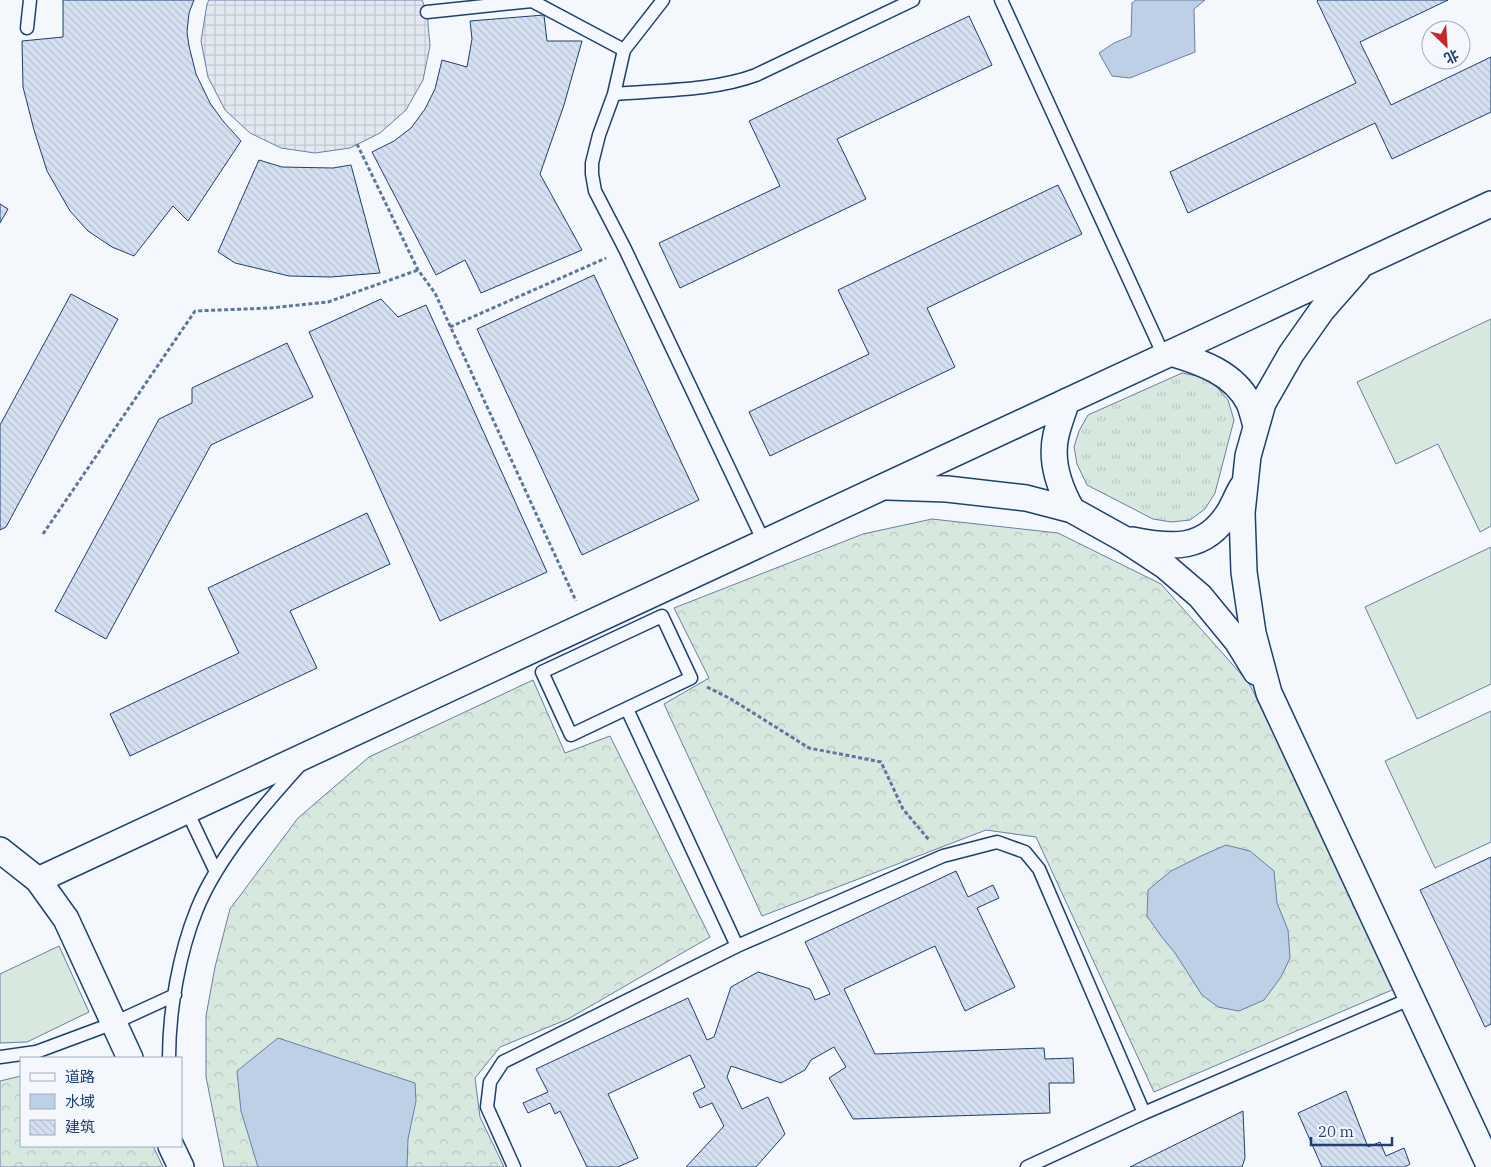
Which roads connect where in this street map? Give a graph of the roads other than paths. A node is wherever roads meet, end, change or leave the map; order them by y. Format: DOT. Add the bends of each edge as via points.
graph roads {
  1 [pos="30,0"];
  2 [pos="663,0"];
  3 [pos="913,0"];
  4 [pos="1002,0"];
  5 [pos="531,1"];
  6 [pos="427,12"];
  7 [pos="27,28"];
  8 [pos="624,50"];
  9 [pos="614,94"];
  10 [pos="1491,204"];
  11 [pos="1363,263"];
  12 [pos="1168,354"];
  13 [pos="1067,401"];
  14 [pos="1256,426"];
  15 [pos="1245,481"];
  16 [pos="882,487"];
  17 [pos="1072,510"];
  18 [pos="1124,539"];
  19 [pos="764,542"];
  20 [pos="592,635"];
  21 [pos="1269,693"];
  22 [pos="627,709"];
  23 [pos="311,753"];
  24 [pos="187,811"];
  25 [pos="0,850"];
  26 [pos="216,872"];
  27 [pos="38,880"];
  28 [pos="737,946"];
  29 [pos="175,995"];
  30 [pos="1412,998"];
  31 [pos="114,1023"];
  32 [pos="0,1057"];
  33 [pos="130,1057"];
  34 [pos="169,1057"];
  35 [pos="1144,1113"];
  36 [pos="171,1147"];
  37 [pos="181,1167"];
  38 [pos="514,1167"];
  39 [pos="1027,1167"];
  40 [pos="1490,1167"];
  1 -- 7 [label="lane"];
  2 -- 8 [label="lane"];
  3 -- 9 [label="lane" via="738,82"];
  4 -- 12 [label="lane"];
  5 -- 6 [label="lane"];
  5 -- 8 [label="lane"];
  8 -- 9 [label="lane"];
  9 -- 19 [label="lane" via="591,169 598,198"];
  10 -- 11 [label="street"];
  11 -- 12 [label="street"];
  11 -- 14 [label="street" via="1322,310 1292,354 1263,403"];
  12 -- 13 [label="street"];
  12 -- 14 [label="street" via="1208,365 1232,382 1249,403"];
  13 -- 16 [label="street"];
  13 -- 17 [label="street" via="1056,435 1055,462 1063,493"];
  14 -- 15 [label="street"];
  15 -- 18 [label="street" via="1222,522 1206,536 1187,544 1168,546"];
  15 -- 21 [label="street" via="1242,513 1244,572 1253,633"];
  16 -- 17 [label="street" via="947,489 1026,498"];
  16 -- 19 [label="street"];
  17 -- 18 [label="street"];
  18 -- 21 [label="street" via="1165,566 1200,596 1237,641"];
  19 -- 20 [label="street"];
  20 -- 22 [label="lane" via="542,672 571,735"];
  20 -- 22 [label="lane" via="662,616 691,678"];
  20 -- 23 [label="street"];
  21 -- 30 [label="street"];
  22 -- 28 [label="lane"];
  23 -- 24 [label="street"];
  23 -- 26 [label="lane" via="244,832"];
  24 -- 26 [label="lane"];
  24 -- 27 [label="street"];
  25 -- 27 [label="street"];
  26 -- 29 [label="lane" via="197,908 183,950"];
  27 -- 31 [label="street" via="66,919"];
  28 -- 35 [label="lane" via="943,856 997,842 1025,852 1040,869"];
  28 -- 38 [label="lane" via="504,1062 490,1082 487,1107"];
  29 -- 31 [label="lane"];
  29 -- 34 [label="lane" via="169,1029"];
  30 -- 35 [label="lane"];
  30 -- 40 [label="street"];
  31 -- 32 [label="lane" via="36,1052"];
  31 -- 33 [label="street"];
  35 -- 39 [label="lane"];
  36 -- 37 [label="street"];
}
